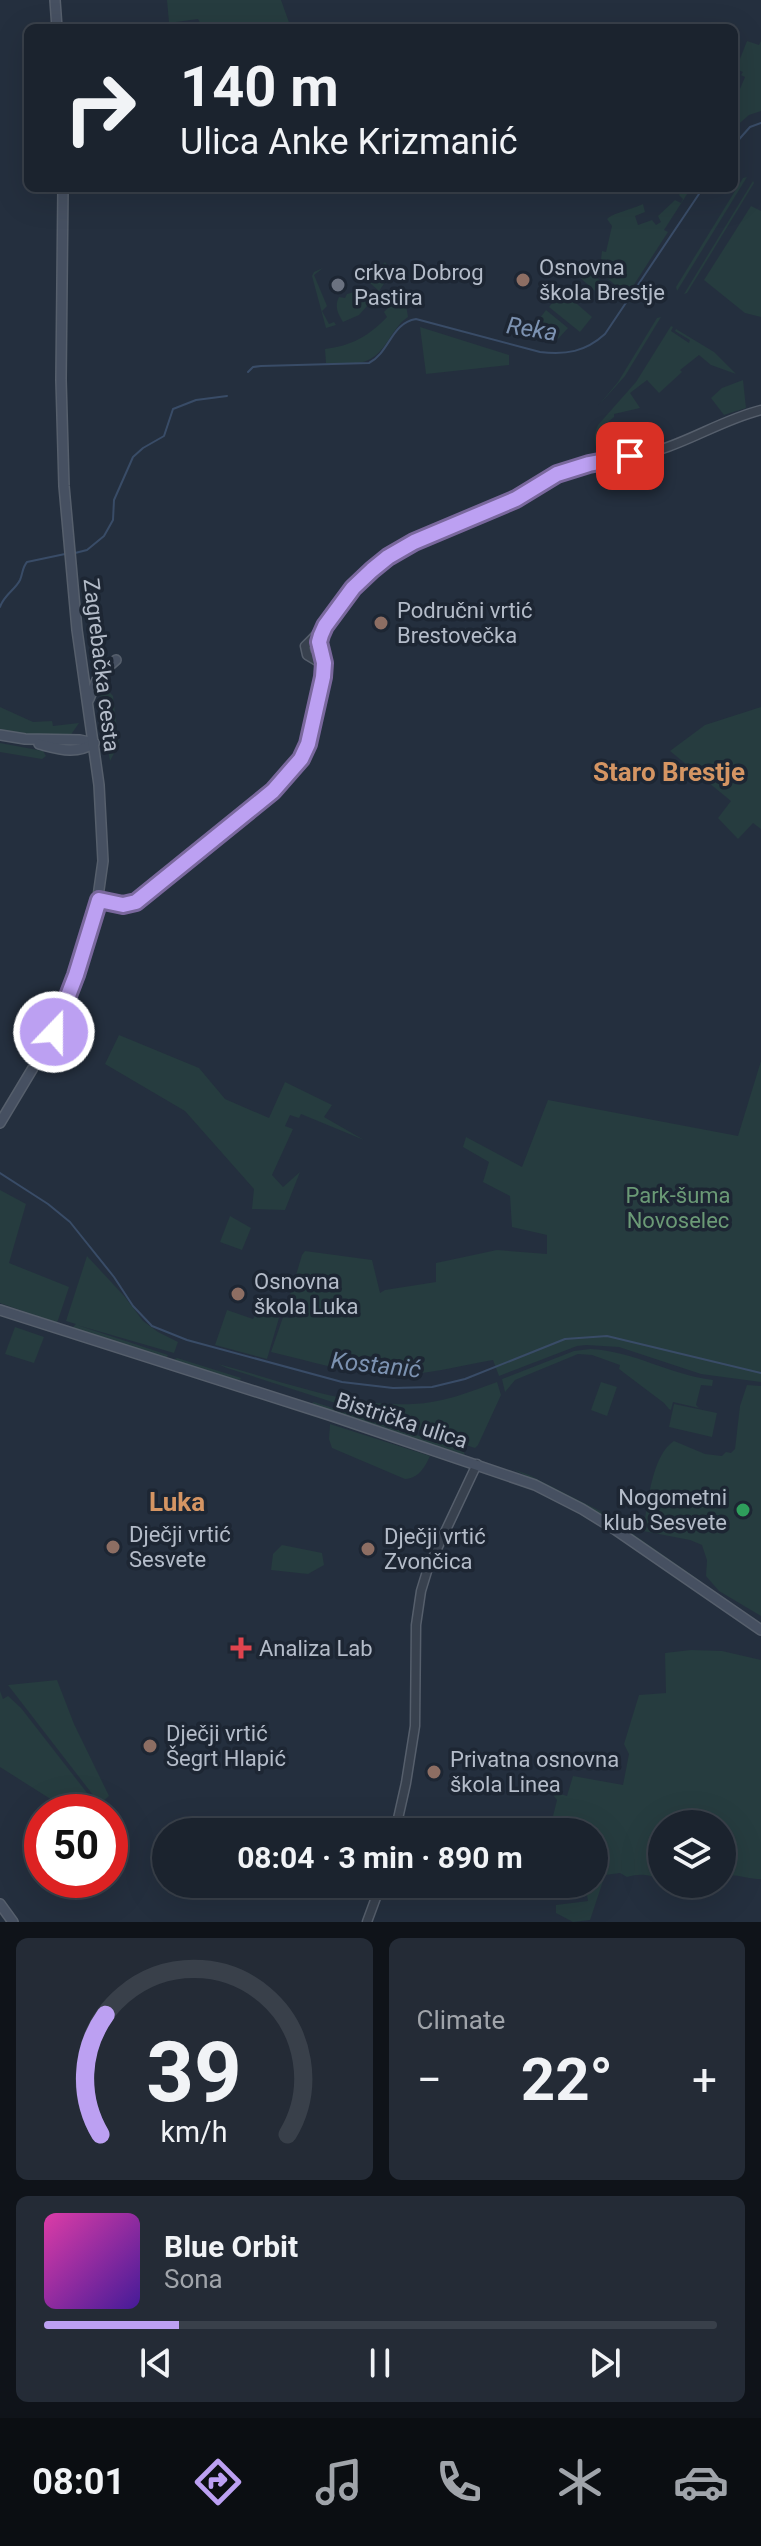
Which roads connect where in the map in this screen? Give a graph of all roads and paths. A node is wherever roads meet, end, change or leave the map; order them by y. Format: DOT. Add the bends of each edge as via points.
graph roads {
  1 [pos="55,0"];
  2 [pos="57,24"];
  3 [pos="63,192"];
  4 [pos="761,410"];
  5 [pos="317,646"];
  6 [pos="311,657"];
  7 [pos="116,660"];
  8 [pos="324,668"];
  9 [pos="89,707"];
  10 [pos="0,735"];
  11 [pos="94,743"];
  12 [pos="70,745"];
  13 [pos="97,766"];
  14 [pos="99,900"];
  15 [pos="0,1123"];
  16 [pos="0,1310"];
  17 [pos="477,1464"];
  18 [pos="761,1630"];
  19 [pos="398,1818"];
  20 [pos="376,1898"];
  21 [pos="0,1904"];
  22 [pos="13,1922"];
  23 [pos="367,1922"];
  1 -- 2 [label="main road"];
  3 -- 9 [label="main road, Zagrebačka cesta" via="64,486"];
  4 -- 5 [label="street" via="655,452 569,470 414,542 363,579 325,626"];
  5 -- 6 [label="street" via="316,657"];
  5 -- 6 [label="street" via="304,648"];
  5 -- 8 [label="street"];
  6 -- 8 [label="street"];
  7 -- 9 [label="main road" via="99,675"];
  8 -- 14 [label="street" via="306,751 283,781 136,902"];
  9 -- 11 [label="main road, Zagrebačka cesta"];
  9 -- 12 [label="main road"];
  10 -- 12 [label="main road"];
  11 -- 12 [label="main road"];
  11 -- 13 [label="main road, Zagrebačka cesta"];
  12 -- 13 [label="main road"];
  13 -- 14 [label="main road, Zagrebačka cesta" via="104,849"];
  14 -- 15 [label="main road, Zagrebačka cesta" via="60,1019"];
  16 -- 17 [label="main road, Bistrička ulica"];
  17 -- 18 [label="main road, Bistrička ulica" via="582,1509"];
  17 -- 19 [label="street" via="421,1591 415,1726"];
  20 -- 23 [label="street"];
  21 -- 22 [label="main road"];
}
